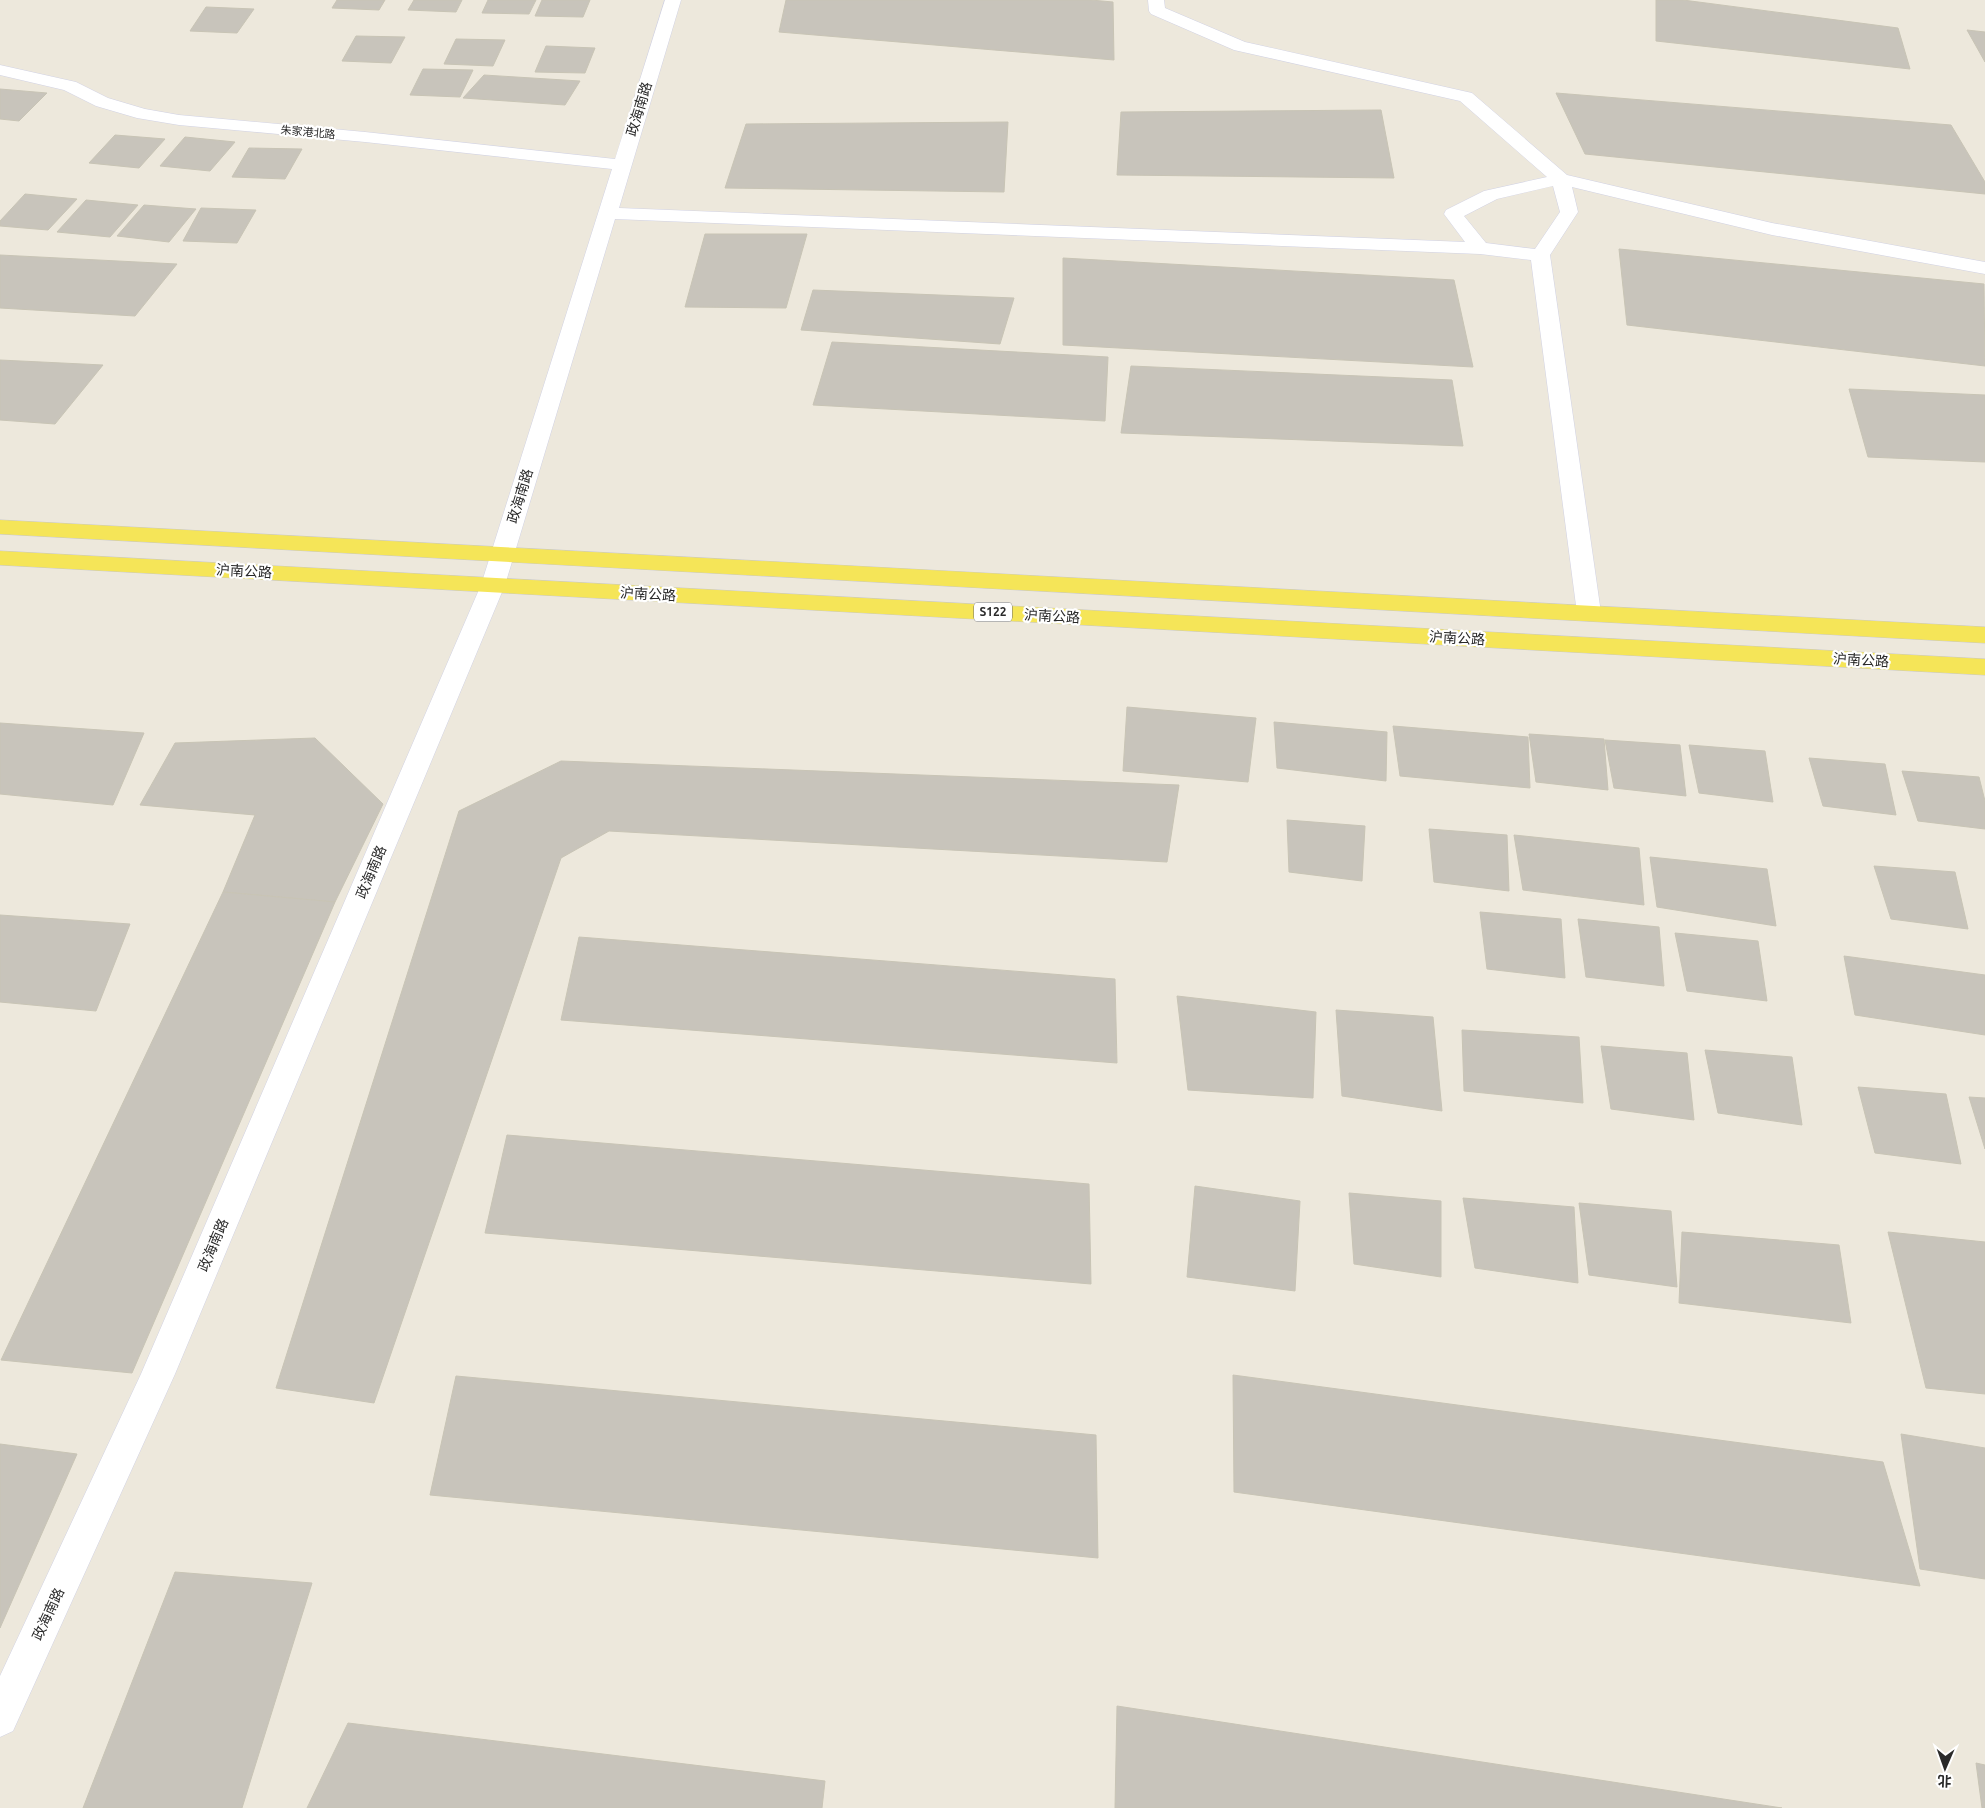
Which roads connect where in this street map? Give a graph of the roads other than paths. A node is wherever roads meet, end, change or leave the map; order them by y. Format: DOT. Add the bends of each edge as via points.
graph roads {
  1 [pos="673,0"];
  2 [pos="1156,0"];
  3 [pos="0,70"];
  4 [pos="622,165"];
  5 [pos="1561,179"];
  6 [pos="607,213"];
  7 [pos="1480,248"];
  8 [pos="1540,255"];
  9 [pos="1985,268"];
  10 [pos="0,527"];
  11 [pos="502,554"];
  12 [pos="0,558"];
  13 [pos="493,585"];
  14 [pos="1589,614"];
  15 [pos="1985,635"];
  16 [pos="1985,667"];
  17 [pos="0,1718"];
  1 -- 4 [label="street, 政海南路"];
  2 -- 5 [label="street" via="1157,11 1240,46 1466,97"];
  3 -- 4 [label="street, 朱家港北路" via="70,86 102,102 143,114 179,120"];
  4 -- 6 [label="street, 政海南路"];
  5 -- 7 [label="street" via="1491,195 1453,214"];
  5 -- 8 [label="street" via="1569,212"];
  5 -- 9 [label="street" via="1772,229"];
  6 -- 7 [label="street"];
  6 -- 11 [label="street, 政海南路"];
  7 -- 8 [label="street"];
  8 -- 14 [label="street"];
  10 -- 11 [label="main road, S122"];
  11 -- 13 [label="street, 政海南路"];
  11 -- 14 [label="main road, S122"];
  12 -- 13 [label="main road, 沪南公路 / S122"];
  13 -- 16 [label="main road, 沪南公路 / S122"];
  13 -- 17 [label="street, 政海南路" via="158,1374"];
  14 -- 15 [label="main road, S122"];
}
